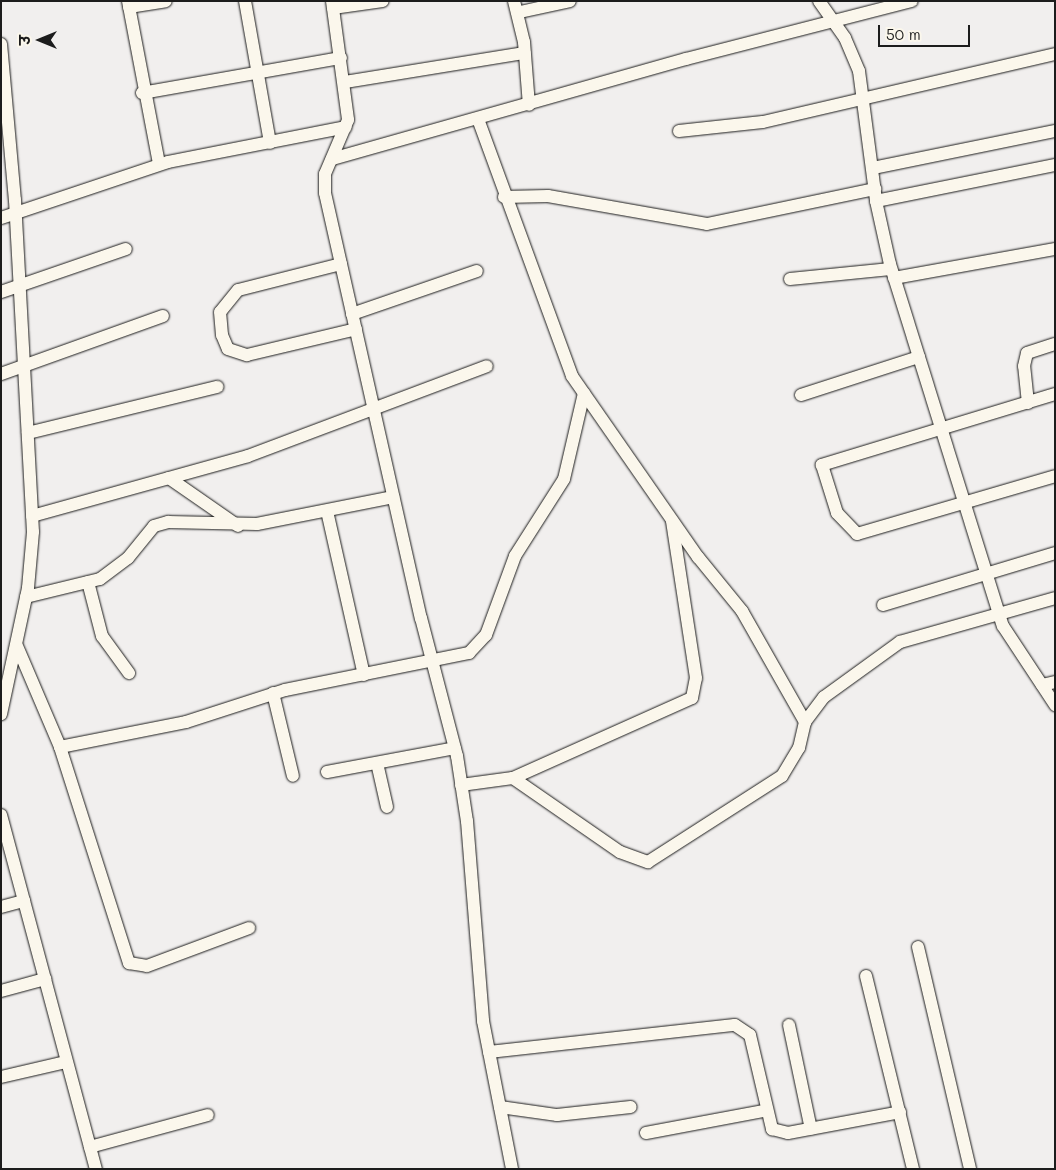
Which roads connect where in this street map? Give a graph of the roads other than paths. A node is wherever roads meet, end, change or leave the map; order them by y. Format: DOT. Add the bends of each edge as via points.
graph roads {
  1 [pos="166,1"];
  2 [pos="245,1"];
  3 [pos="383,1"];
  4 [pos="570,1"];
  5 [pos="819,1"];
  6 [pos="912,1"];
  7 [pos="129,4"];
  8 [pos="332,5"];
  9 [pos="517,6"];
  10 [pos="834,22"];
  11 [pos="1,44"];
  12 [pos="525,53"];
  13 [pos="1055,54"];
  14 [pos="341,58"];
  15 [pos="258,72"];
  16 [pos="345,82"];
  17 [pos="142,93"];
  18 [pos="863,97"];
  19 [pos="529,105"];
  20 [pos="478,119"];
  21 [pos="346,127"];
  22 [pos="679,131"];
  23 [pos="1055,131"];
  24 [pos="270,142"];
  25 [pos="332,159"];
  26 [pos="158,164"];
  27 [pos="1055,165"];
  28 [pos="873,168"];
  29 [pos="876,195"];
  30 [pos="504,197"];
  31 [pos="16,213"];
  32 [pos="1,218"];
  33 [pos="126,249"];
  34 [pos="1055,249"];
  35 [pos="341,264"];
  36 [pos="477,271"];
  37 [pos="893,273"];
  38 [pos="790,279"];
  39 [pos="17,287"];
  40 [pos="1,292"];
  41 [pos="352,314"];
  42 [pos="163,316"];
  43 [pos="356,329"];
  44 [pos="1055,344"];
  45 [pos="919,358"];
  46 [pos="22,366"];
  47 [pos="487,366"];
  48 [pos="1,374"];
  49 [pos="217,387"];
  50 [pos="584,393"];
  51 [pos="1055,394"];
  52 [pos="801,395"];
  53 [pos="1028,403"];
  54 [pos="374,412"];
  55 [pos="942,430"];
  56 [pos="28,433"];
  57 [pos="1055,476"];
  58 [pos="169,478"];
  59 [pos="393,497"];
  60 [pos="964,503"];
  61 [pos="327,510"];
  62 [pos="32,516"];
  63 [pos="672,519"];
  64 [pos="238,526"];
  65 [pos="1055,553"];
  66 [pos="987,574"];
  67 [pos="88,582"];
  68 [pos="26,597"];
  69 [pos="1055,598"];
  70 [pos="883,604"];
  71 [pos="1000,614"];
  72 [pos="17,646"];
  73 [pos="432,662"];
  74 [pos="6,671"];
  75 [pos="129,673"];
  76 [pos="364,675"];
  77 [pos="1049,683"];
  78 [pos="273,693"];
  79 [pos="1055,705"];
  80 [pos="1,714"];
  81 [pos="805,722"];
  82 [pos="60,747"];
  83 [pos="455,748"];
  84 [pos="377,763"];
  85 [pos="327,772"];
  86 [pos="293,776"];
  87 [pos="513,778"];
  88 [pos="462,785"];
  89 [pos="387,807"];
  90 [pos="1,816"];
  91 [pos="24,901"];
  92 [pos="1,907"];
  93 [pos="249,928"];
  94 [pos="918,947"];
  95 [pos="866,976"];
  96 [pos="45,979"];
  97 [pos="1,991"];
  98 [pos="788,1025"];
  99 [pos="489,1052"];
  100 [pos="66,1062"];
  101 [pos="1,1077"];
  102 [pos="500,1107"];
  103 [pos="630,1107"];
  104 [pos="764,1111"];
  105 [pos="900,1112"];
  106 [pos="208,1116"];
  107 [pos="810,1129"];
  108 [pos="646,1133"];
  109 [pos="90,1147"];
  110 [pos="96,1169"];
  111 [pos="512,1169"];
  112 [pos="913,1169"];
  113 [pos="970,1169"];
  1 -- 7 [label="street"];
  2 -- 15 [label="street"];
  3 -- 8 [label="street"];
  4 -- 9 [label="street"];
  5 -- 10 [label="street"];
  6 -- 10 [label="street"];
  7 -- 17 [label="street"];
  8 -- 14 [label="street"];
  9 -- 12 [label="street"];
  10 -- 18 [label="street" via="854,55"];
  10 -- 19 [label="street"];
  11 -- 31 [label="street"];
  12 -- 16 [label="street"];
  12 -- 19 [label="street"];
  13 -- 18 [label="street"];
  14 -- 15 [label="street"];
  14 -- 16 [label="street"];
  15 -- 17 [label="street"];
  15 -- 24 [label="street"];
  16 -- 21 [label="street"];
  17 -- 26 [label="street"];
  18 -- 22 [label="street" via="763,122"];
  18 -- 28 [label="street"];
  19 -- 20 [label="street"];
  20 -- 25 [label="street"];
  20 -- 30 [label="street"];
  21 -- 24 [label="street"];
  21 -- 25 [label="street"];
  23 -- 28 [label="street"];
  24 -- 26 [label="street"];
  25 -- 35 [label="street" via="325,174 325,193"];
  26 -- 31 [label="street"];
  27 -- 29 [label="street"];
  28 -- 29 [label="street"];
  29 -- 30 [label="street" via="707,224 548,196"];
  29 -- 37 [label="street"];
  30 -- 50 [label="street" via="561,354"];
  31 -- 32 [label="street"];
  31 -- 39 [label="street"];
  33 -- 39 [label="street"];
  34 -- 37 [label="street"];
  35 -- 41 [label="street"];
  35 -- 43 [label="street" via="238,290 220,312 222,335 228,350 247,355"];
  36 -- 41 [label="street"];
  37 -- 38 [label="street"];
  37 -- 45 [label="street"];
  39 -- 40 [label="street"];
  39 -- 46 [label="street"];
  41 -- 43 [label="street"];
  42 -- 46 [label="street"];
  43 -- 54 [label="street"];
  44 -- 53 [label="street" via="1028,353 1024,366"];
  45 -- 52 [label="street"];
  45 -- 55 [label="street"];
  46 -- 48 [label="street"];
  46 -- 56 [label="street"];
  47 -- 54 [label="street"];
  49 -- 56 [label="street"];
  50 -- 63 [label="street"];
  50 -- 73 [label="street" via="564,480 515,556 486,634 470,653"];
  51 -- 53 [label="street"];
  53 -- 55 [label="street"];
  54 -- 58 [label="street"];
  54 -- 59 [label="street"];
  55 -- 60 [label="street"];
  55 -- 60 [label="street" via="822,465 837,512 857,534"];
  56 -- 62 [label="street"];
  57 -- 60 [label="street"];
  58 -- 62 [label="street"];
  58 -- 64 [label="street"];
  59 -- 61 [label="street"];
  59 -- 73 [label="street"];
  60 -- 66 [label="street"];
  61 -- 64 [label="street"];
  61 -- 76 [label="street"];
  62 -- 68 [label="street"];
  63 -- 81 [label="street" via="742,611"];
  63 -- 87 [label="street" via="696,678 692,698"];
  64 -- 67 [label="street" via="168,522 154,526 113,572"];
  65 -- 66 [label="street"];
  66 -- 70 [label="street"];
  66 -- 71 [label="street"];
  67 -- 68 [label="street"];
  67 -- 75 [label="street" via="102,636"];
  68 -- 72 [label="street"];
  69 -- 71 [label="street"];
  71 -- 77 [label="street" via="1013,647"];
  71 -- 81 [label="street" via="900,642 824,697"];
  72 -- 74 [label="street"];
  72 -- 82 [label="street"];
  73 -- 76 [label="street"];
  73 -- 83 [label="street"];
  74 -- 80 [label="street"];
  76 -- 78 [label="street"];
  77 -- 79 [label="street"];
  78 -- 82 [label="street" via="186,722"];
  78 -- 86 [label="street"];
  81 -- 87 [label="street" via="799,748 782,776 648,862 620,852"];
  82 -- 93 [label="street" via="129,963 147,966"];
  83 -- 84 [label="street"];
  83 -- 88 [label="street"];
  84 -- 85 [label="street"];
  84 -- 89 [label="street"];
  87 -- 88 [label="street"];
  88 -- 99 [label="street"];
  90 -- 91 [label="street"];
  91 -- 92 [label="street"];
  91 -- 96 [label="street"];
  94 -- 113 [label="street"];
  95 -- 105 [label="street"];
  96 -- 97 [label="street"];
  96 -- 100 [label="street"];
  98 -- 107 [label="street"];
  99 -- 102 [label="street"];
  99 -- 104 [label="street" via="735,1025 750,1035"];
  100 -- 101 [label="street"];
  100 -- 109 [label="street"];
  102 -- 103 [label="street" via="557,1115"];
  102 -- 111 [label="street"];
  104 -- 107 [label="street" via="767,1124 778,1132"];
  104 -- 108 [label="street"];
  105 -- 107 [label="street"];
  105 -- 112 [label="street"];
  106 -- 109 [label="street"];
  109 -- 110 [label="street"];
}
